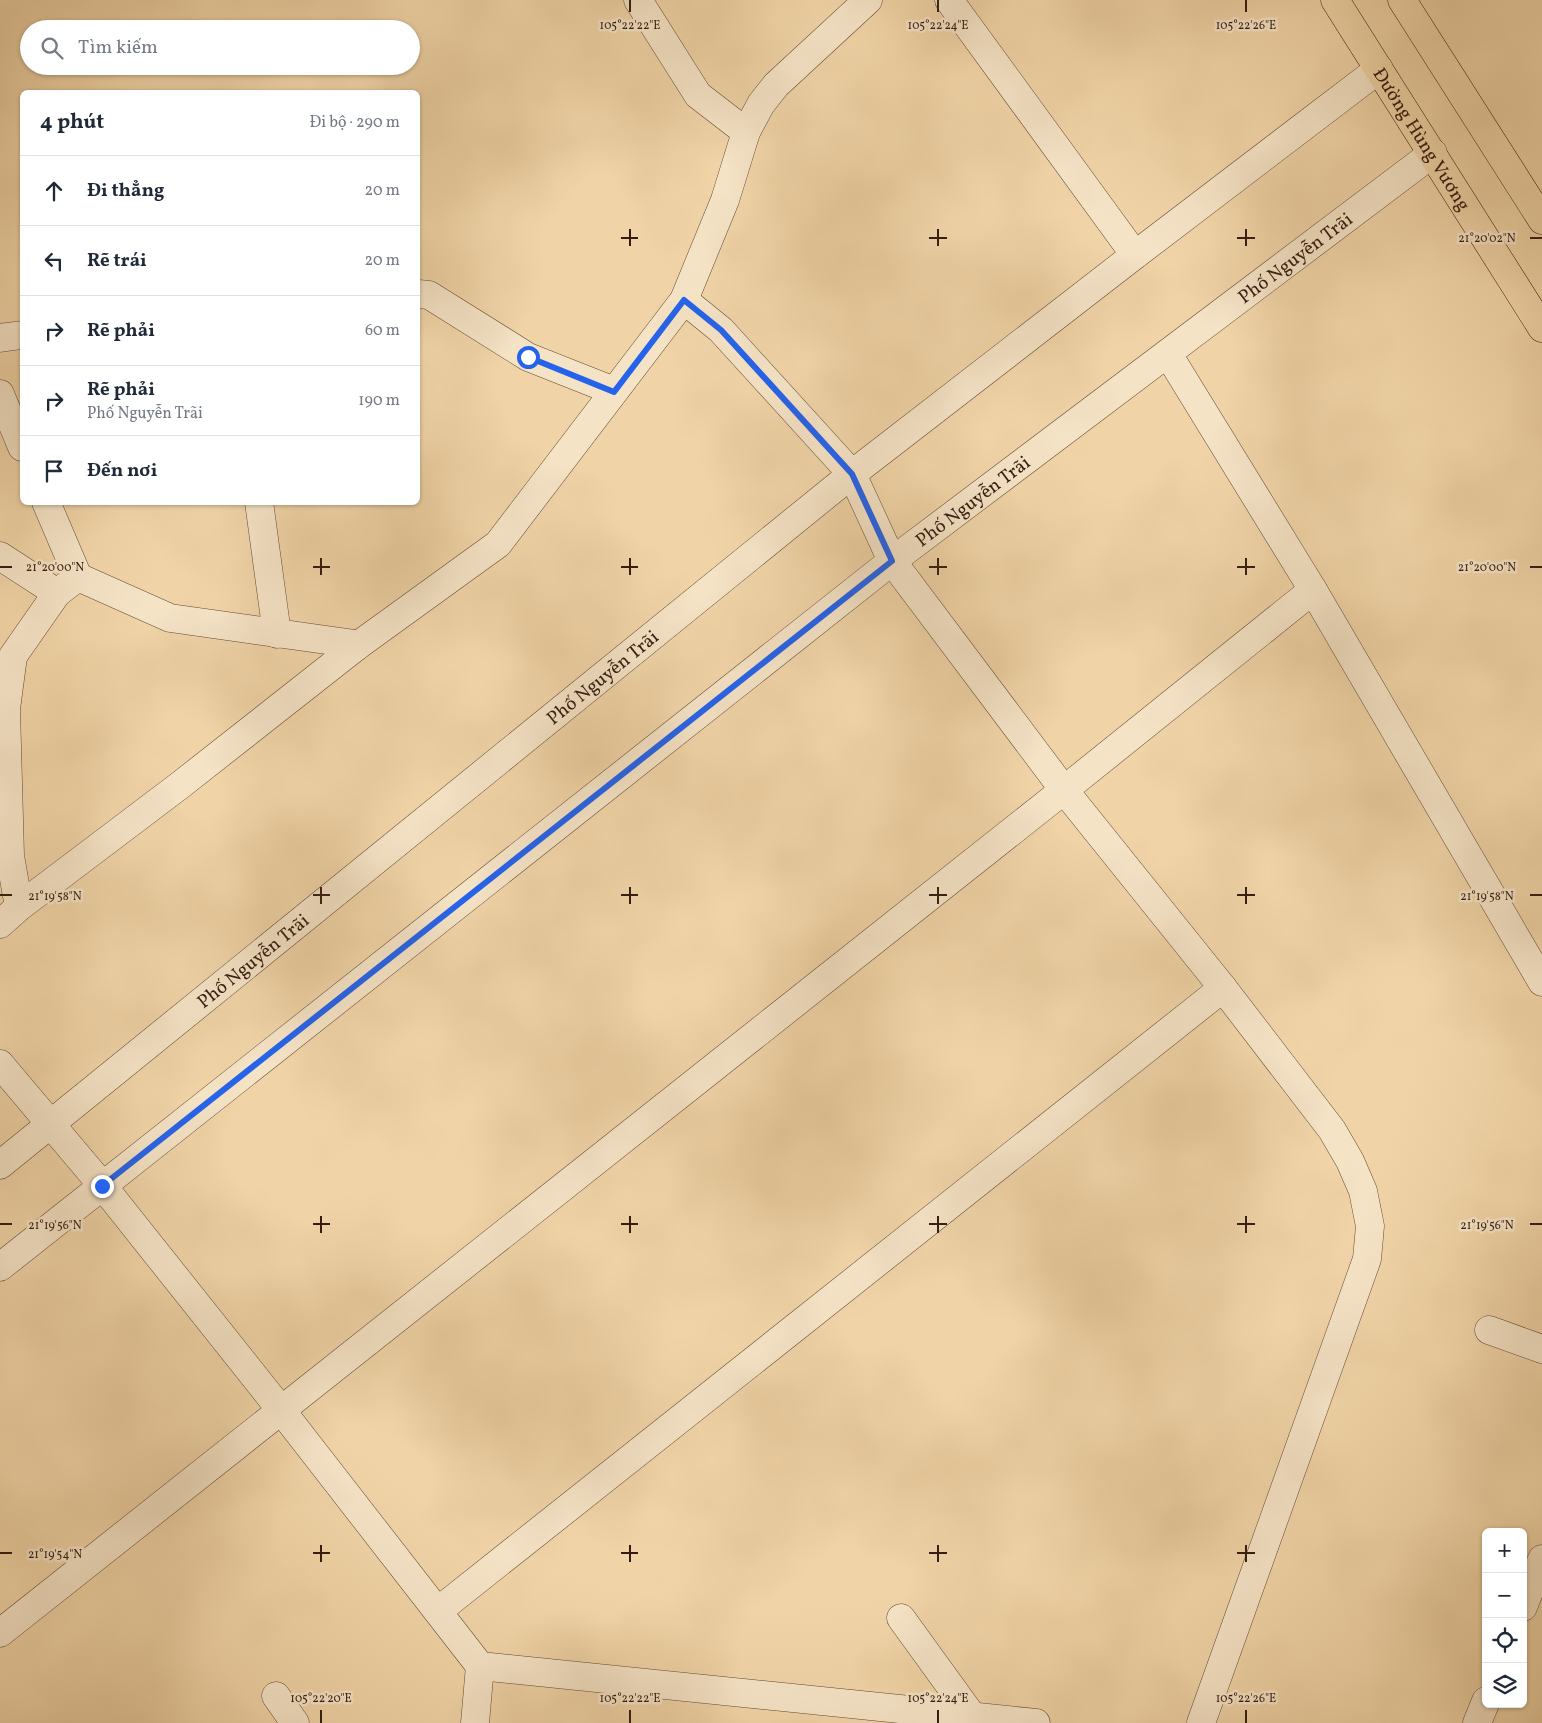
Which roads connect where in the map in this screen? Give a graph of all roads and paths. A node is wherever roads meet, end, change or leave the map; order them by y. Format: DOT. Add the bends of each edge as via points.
graph roads {
  1 [pos="638,0"];
  2 [pos="868,0"];
  3 [pos="949,0"];
  4 [pos="1335,0"];
  5 [pos="1402,0"];
  6 [pos="1379,69"];
  7 [pos="746,132"];
  8 [pos="1432,153"];
  9 [pos="1542,220"];
  10 [pos="1135,255"];
  11 [pos="420,294"];
  12 [pos="684,300"];
  13 [pos="1542,328"];
  14 [pos="20,335"];
  15 [pos="0,338"];
  16 [pos="1168,354"];
  17 [pos="614,392"];
  18 [pos="0,394"];
  19 [pos="20,443"];
  20 [pos="852,474"];
  21 [pos="47,505"];
  22 [pos="259,505"];
  23 [pos="0,556"];
  24 [pos="892,561"];
  25 [pos="78,577"];
  26 [pos="1313,590"];
  27 [pos="57,593"];
  28 [pos="277,634"];
  29 [pos="357,646"];
  30 [pos="5,680"];
  31 [pos="1064,790"];
  32 [pos="10,916"];
  33 [pos="1542,982"];
  34 [pos="1223,988"];
  35 [pos="0,1064"];
  36 [pos="51,1125"];
  37 [pos="0,1165"];
  38 [pos="102,1186"];
  39 [pos="0,1267"];
  40 [pos="1489,1330"];
  41 [pos="1542,1349"];
  42 [pos="281,1410"];
  43 [pos="1542,1559"];
  44 [pos="1531,1603"];
  45 [pos="438,1611"];
  46 [pos="901,1618"];
  47 [pos="0,1633"];
  48 [pos="480,1666"];
  49 [pos="276,1696"];
  50 [pos="1483,1708"];
  51 [pos="972,1716"];
  52 [pos="295,1723"];
  53 [pos="475,1723"];
  54 [pos="1036,1723"];
  55 [pos="1201,1723"];
  56 [pos="1477,1723"];
  1 -- 7 [label="street" via="698,95"];
  2 -- 7 [label="street" via="776,85"];
  3 -- 10 [label="street"];
  4 -- 6 [label="highway, Đường Hùng Vương"];
  5 -- 9 [label="highway"];
  6 -- 8 [label="highway, Đường Hùng Vương"];
  6 -- 10 [label="street, Phố Nguyễn Trãi"];
  7 -- 12 [label="street" via="725,200"];
  8 -- 13 [label="highway, Đường Hùng Vương"];
  8 -- 16 [label="street, Phố Nguyễn Trãi"];
  10 -- 20 [label="street, Phố Nguyễn Trãi"];
  11 -- 17 [label="street" via="430,295 528,357"];
  12 -- 17 [label="street"];
  12 -- 20 [label="street" via="721,330"];
  14 -- 15 [label="street"];
  16 -- 24 [label="street, Phố Nguyễn Trãi"];
  16 -- 26 [label="street"];
  17 -- 29 [label="street" via="498,544"];
  18 -- 19 [label="street"];
  20 -- 24 [label="street"];
  20 -- 36 [label="street, Phố Nguyễn Trãi"];
  21 -- 25 [label="street"];
  22 -- 28 [label="street"];
  23 -- 27 [label="street"];
  24 -- 31 [label="street"];
  24 -- 38 [label="street, Phố Nguyễn Trãi"];
  25 -- 27 [label="street"];
  25 -- 28 [label="street" via="170,618"];
  26 -- 31 [label="street"];
  26 -- 33 [label="street"];
  27 -- 30 [label="street" via="13,656"];
  28 -- 29 [label="street"];
  29 -- 32 [label="street"];
  30 -- 32 [label="street"];
  31 -- 34 [label="street"];
  31 -- 42 [label="street"];
  34 -- 45 [label="street"];
  34 -- 55 [label="street" via="1332,1130 1363,1191 1370,1226 1367,1259"];
  35 -- 36 [label="street"];
  36 -- 37 [label="street, Phố Nguyễn Trãi"];
  36 -- 38 [label="street"];
  38 -- 39 [label="street, Phố Nguyễn Trãi"];
  38 -- 42 [label="street"];
  40 -- 41 [label="street"];
  42 -- 45 [label="street"];
  42 -- 47 [label="street"];
  43 -- 44 [label="street"];
  45 -- 48 [label="street"];
  46 -- 51 [label="street"];
  48 -- 51 [label="street"];
  48 -- 53 [label="street"];
  49 -- 52 [label="street"];
  50 -- 56 [label="street"];
  51 -- 54 [label="street"];
}
